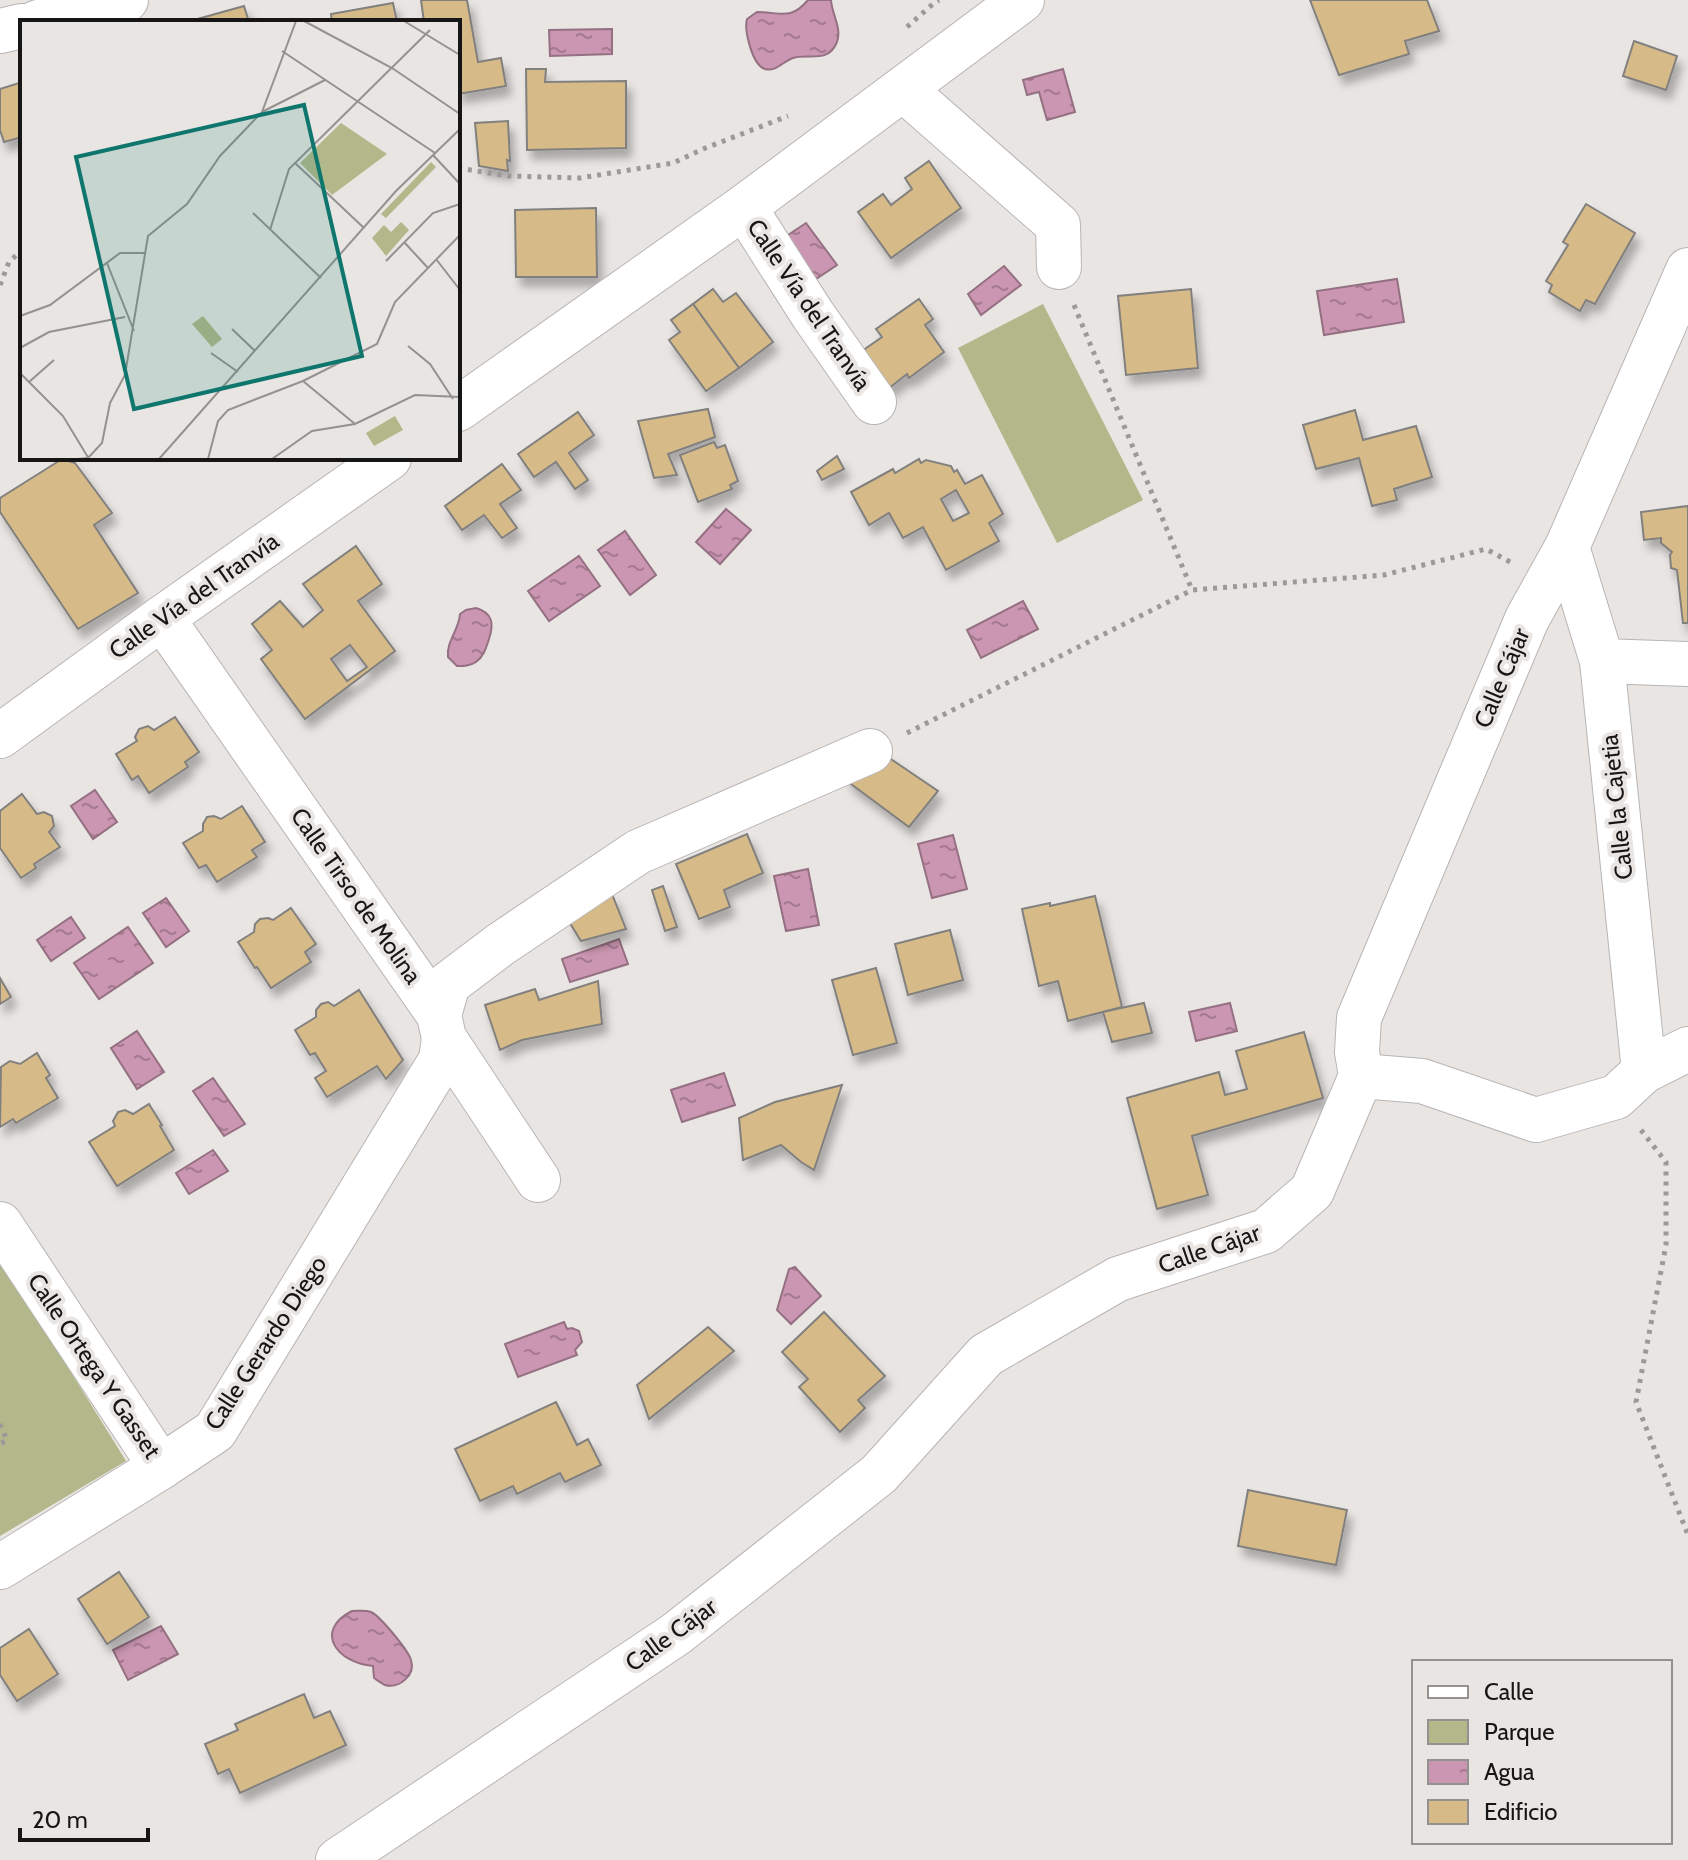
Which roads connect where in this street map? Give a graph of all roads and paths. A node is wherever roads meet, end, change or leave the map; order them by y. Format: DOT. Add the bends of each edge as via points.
graph roads {
  1 [pos="126,0"];
  2 [pos="939,0"];
  3 [pos="1022,0"];
  4 [pos="46,20"];
  5 [pos="20,26"];
  6 [pos="0,31"];
  7 [pos="898,35"];
  8 [pos="903,89"];
  9 [pos="800,111"];
  10 [pos="460,168"];
  11 [pos="744,207"];
  12 [pos="20,252"];
  13 [pos="1059,267"];
  14 [pos="1688,270"];
  15 [pos="0,285"];
  16 [pos="874,402"];
  17 [pos="460,408"];
  18 [pos="386,460"];
  19 [pos="1557,565"];
  20 [pos="1192,590"];
  21 [pos="162,618"];
  22 [pos="1602,661"];
  23 [pos="1688,664"];
  24 [pos="0,736"];
  25 [pos="870,751"];
  26 [pos="441,1026"];
  27 [pos="1688,1049"];
  28 [pos="1361,1076"];
  29 [pos="1630,1084"];
  30 [pos="538,1180"];
  31 [pos="0,1224"];
  32 [pos="0,1424"];
  33 [pos="0,1444"];
  34 [pos="161,1467"];
  35 [pos="1688,1535"];
  36 [pos="0,1567"];
  37 [pos="338,1860"];
  1 -- 4 [label="street"];
  2 -- 7 [label="path"];
  3 -- 8 [label="street, Calle Vía del Tranvía"];
  5 -- 6 [label="street"];
  8 -- 11 [label="street, Calle Vía del Tranvía"];
  8 -- 13 [label="street" via="1058,225"];
  9 -- 10 [label="path" via="673,163 580,178"];
  11 -- 16 [label="street, Calle Vía del Tranvía"];
  11 -- 17 [label="street, Calle Vía del Tranvía"];
  12 -- 15 [label="path" via="9,262"];
  13 -- 20 [label="path"];
  14 -- 19 [label="street, Calle Cájar"];
  18 -- 21 [label="street, Calle Vía del Tranvía"];
  19 -- 20 [label="path" via="1486,549 1384,575"];
  19 -- 22 [label="street, Calle la Cajetia"];
  19 -- 28 [label="street, Calle Cájar" via="1527,619 1359,1018"];
  20 -- 25 [label="path"];
  21 -- 24 [label="street, Calle Vía del Tranvía"];
  21 -- 26 [label="street, Calle Tirso de Molina"];
  22 -- 23 [label="street"];
  22 -- 29 [label="street, Calle la Cajetia"];
  25 -- 26 [label="street, Calle Gerardo Diego" via="638,852 448,984"];
  26 -- 30 [label="street, Calle Tirso de Molina"];
  26 -- 34 [label="street, Calle Gerardo Diego" via="441,1060 215,1431"];
  27 -- 29 [label="street"];
  28 -- 29 [label="street" via="1422,1081 1536,1120"];
  28 -- 37 [label="street, Calle Cájar" via="1312,1191 1266,1231 1118,1279 986,1355 879,1474 676,1634"];
  29 -- 35 [label="path" via="1666,1162 1666,1245 1636,1402"];
  31 -- 34 [label="street, Calle Ortega Y Gasset"];
  32 -- 33 [label="path" via="7,1440"];
  34 -- 36 [label="street, Calle Gerardo Diego"];
}
